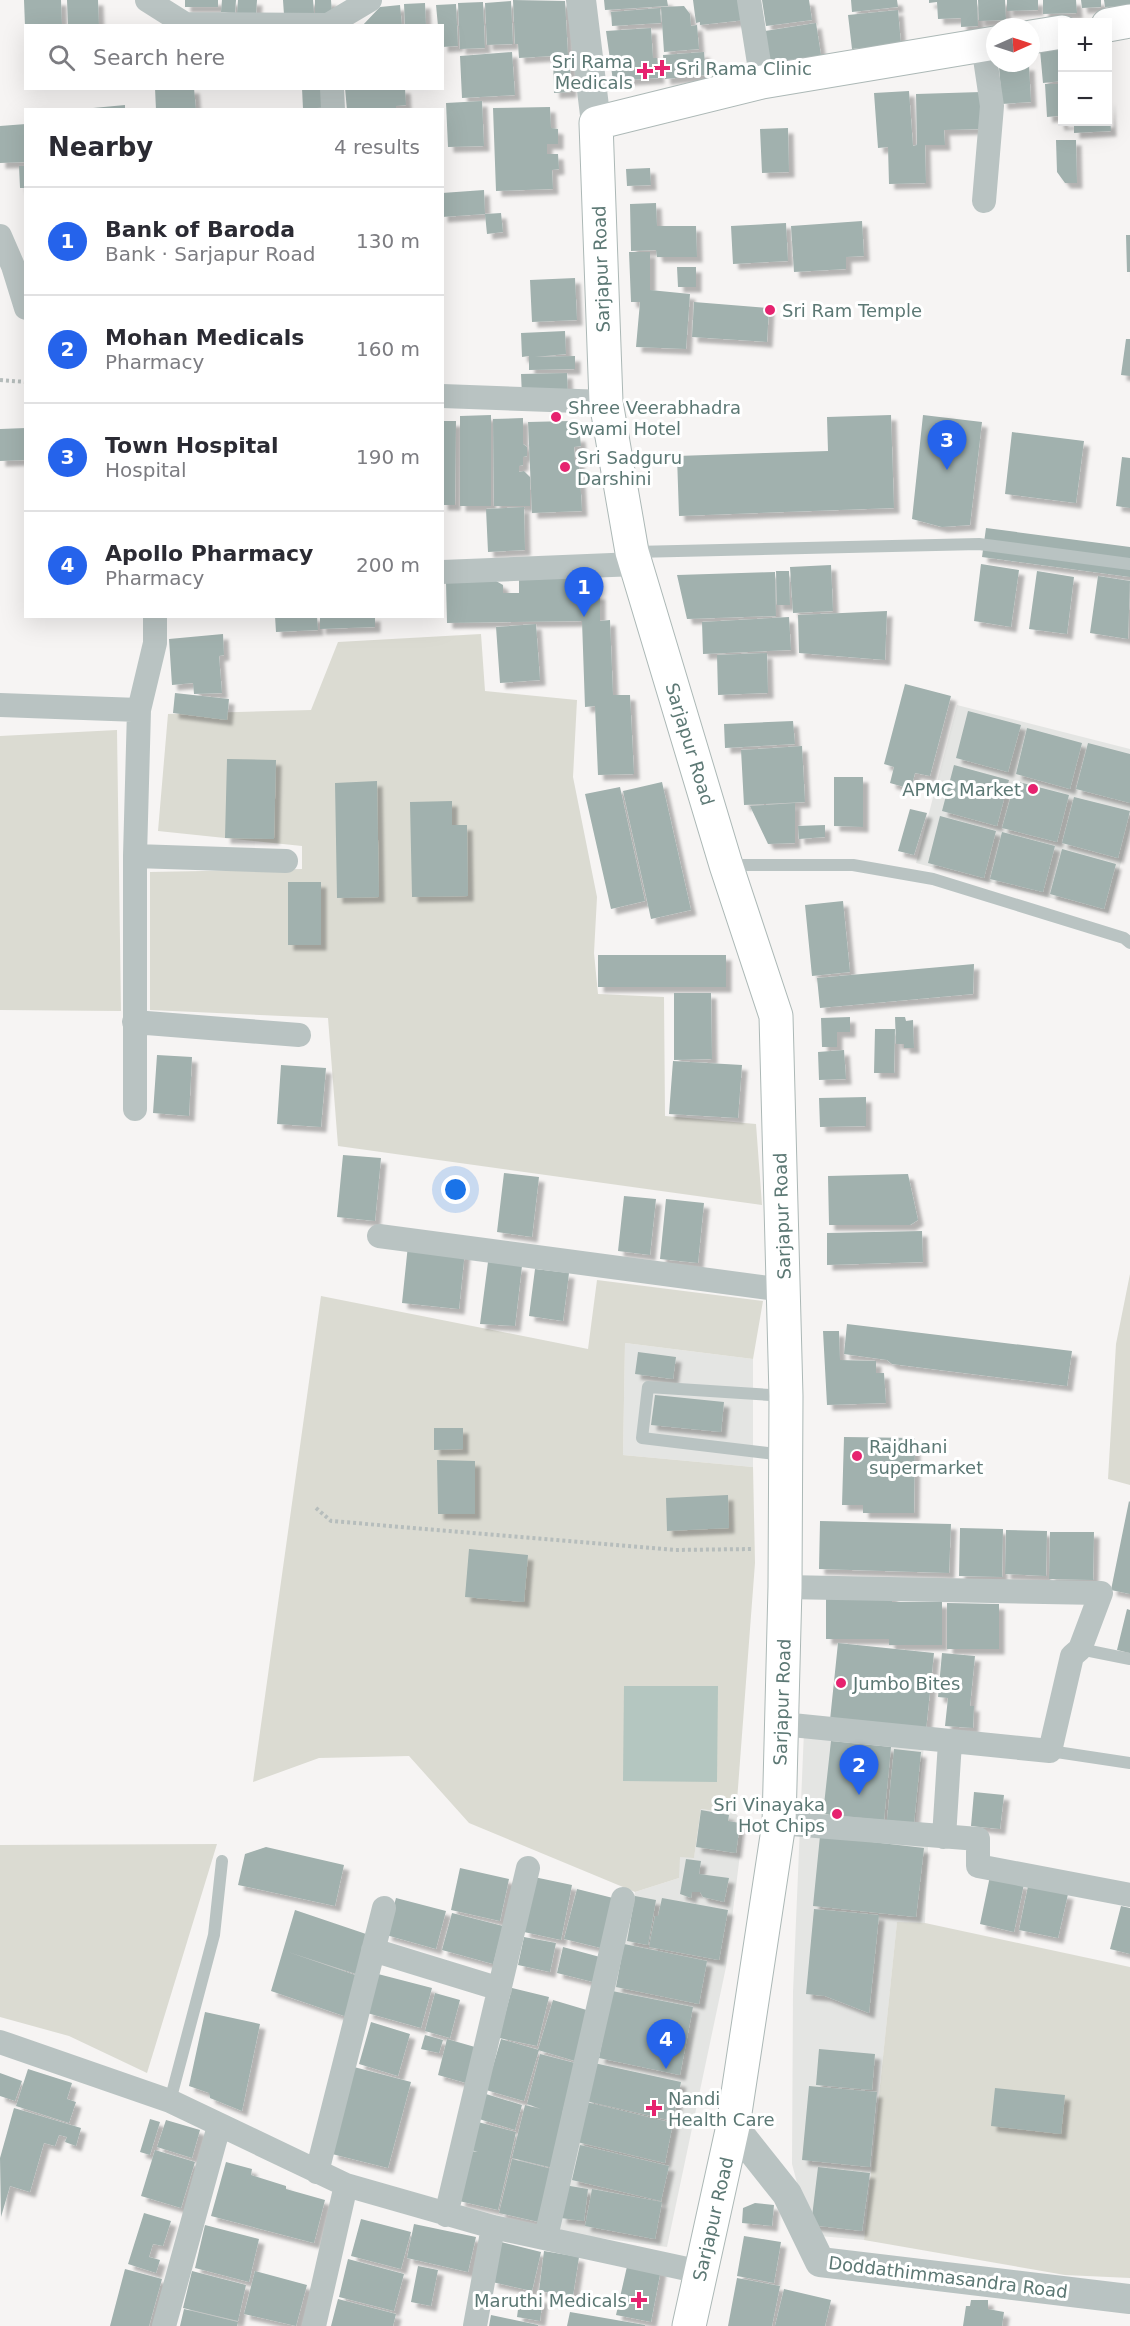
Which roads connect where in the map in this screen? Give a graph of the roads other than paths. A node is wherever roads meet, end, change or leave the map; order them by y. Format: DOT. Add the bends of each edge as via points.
graph roads {
  1 [pos="147,0"];
  2 [pos="369,0"];
  3 [pos="580,0"];
  4 [pos="749,0"];
  5 [pos="1130,21"];
  6 [pos="1112,23"];
  7 [pos="185,24"];
  8 [pos="330,24"];
  9 [pos="1058,33"];
  10 [pos="1040,36"];
  11 [pos="986,45"];
  12 [pos="990,72"];
  13 [pos="762,82"];
  14 [pos="332,90"];
  15 [pos="333,108"];
  16 [pos="596,123"];
  17 [pos="984,201"];
  18 [pos="0,236"];
  19 [pos="24,302"];
  20 [pos="444,396"];
  21 [pos="606,402"];
  22 [pos="634,558"];
  23 [pos="1130,564"];
  24 [pos="444,572"];
  25 [pos="155,618"];
  26 [pos="0,705"];
  27 [pos="139,710"];
  28 [pos="135,856"];
  29 [pos="286,861"];
  30 [pos="726,865"];
  31 [pos="1130,944"];
  32 [pos="134,1022"];
  33 [pos="299,1035"];
  34 [pos="135,1109"];
  35 [pos="379,1236"];
  36 [pos="784,1290"];
  37 [pos="786,1396"];
  38 [pos="785,1455"];
  39 [pos="785,1587"];
  40 [pos="1080,1649"];
  41 [pos="1130,1659"];
  42 [pos="782,1724"];
  43 [pos="950,1742"];
  44 [pos="1050,1751"];
  45 [pos="1130,1763"];
  46 [pos="779,1823"];
  47 [pos="944,1837"];
  48 [pos="222,1861"];
  49 [pos="528,1868"];
  50 [pos="1130,1895"];
  51 [pos="623,1899"];
  52 [pos="384,1908"];
  53 [pos="373,1950"];
  54 [pos="500,1989"];
  55 [pos="0,2043"];
  56 [pos="170,2101"];
  57 [pos="219,2126"];
  58 [pos="733,2126"];
  59 [pos="317,2172"];
  60 [pos="346,2185"];
  61 [pos="446,2215"];
  62 [pos="493,2227"];
  63 [pos="546,2237"];
  64 [pos="701,2272"];
  65 [pos="1130,2299"];
  66 [pos="164,2326"];
  67 [pos="314,2326"];
  68 [pos="475,2326"];
  69 [pos="689,2326"];
  1 -- 7 [label="street"];
  2 -- 8 [label="street"];
  3 -- 16 [label="street"];
  4 -- 13 [label="street"];
  5 -- 6 [label="main road"];
  9 -- 10 [label="main road"];
  11 -- 13 [label="main road"];
  12 -- 17 [label="street" via="992,106"];
  13 -- 16 [label="main road"];
  14 -- 15 [label="street"];
  16 -- 21 [label="main road, Sarjapur Road"];
  18 -- 19 [label="street"];
  20 -- 21 [label="street"];
  21 -- 22 [label="main road, Sarjapur Road"];
  22 -- 23 [label="lane" via="979,544"];
  22 -- 24 [label="street"];
  22 -- 30 [label="main road, Sarjapur Road"];
  25 -- 27 [label="street" via="155,643"];
  26 -- 27 [label="street"];
  27 -- 28 [label="street"];
  28 -- 29 [label="street"];
  28 -- 32 [label="street"];
  30 -- 31 [label="lane" via="853,865 933,879 1124,938"];
  30 -- 36 [label="main road, Sarjapur Road" via="776,1016"];
  32 -- 33 [label="street"];
  32 -- 34 [label="street"];
  35 -- 36 [label="street"];
  36 -- 37 [label="main road, Sarjapur Road"];
  37 -- 38 [label="main road, Sarjapur Road"];
  37 -- 38 [label="lane" via="648,1387 642,1438"];
  38 -- 39 [label="main road, Sarjapur Road"];
  39 -- 40 [label="street" via="1101,1593"];
  39 -- 42 [label="main road, Sarjapur Road"];
  40 -- 41 [label="lane"];
  40 -- 44 [label="street" via="1072,1656"];
  42 -- 43 [label="street"];
  42 -- 46 [label="main road, Sarjapur Road"];
  43 -- 44 [label="street"];
  43 -- 47 [label="street"];
  44 -- 45 [label="lane"];
  46 -- 47 [label="street"];
  46 -- 58 [label="main road, Sarjapur Road"];
  47 -- 50 [label="street" via="978,1839 978,1866"];
  48 -- 56 [label="lane" via="214,1935"];
  49 -- 54 [label="street"];
  51 -- 63 [label="street"];
  52 -- 53 [label="street"];
  53 -- 54 [label="street"];
  53 -- 59 [label="street"];
  54 -- 61 [label="street"];
  55 -- 56 [label="street"];
  56 -- 57 [label="street"];
  57 -- 59 [label="street"];
  57 -- 66 [label="street"];
  58 -- 64 [label="main road, Sarjapur Road"];
  58 -- 65 [label="street, Doddathimmasandra Road" via="787,2194 820,2262"];
  59 -- 60 [label="street"];
  60 -- 61 [label="street"];
  60 -- 67 [label="street"];
  61 -- 62 [label="street"];
  62 -- 63 [label="street"];
  62 -- 68 [label="street"];
  63 -- 64 [label="street"];
  64 -- 69 [label="main road, Sarjapur Road"];
}
